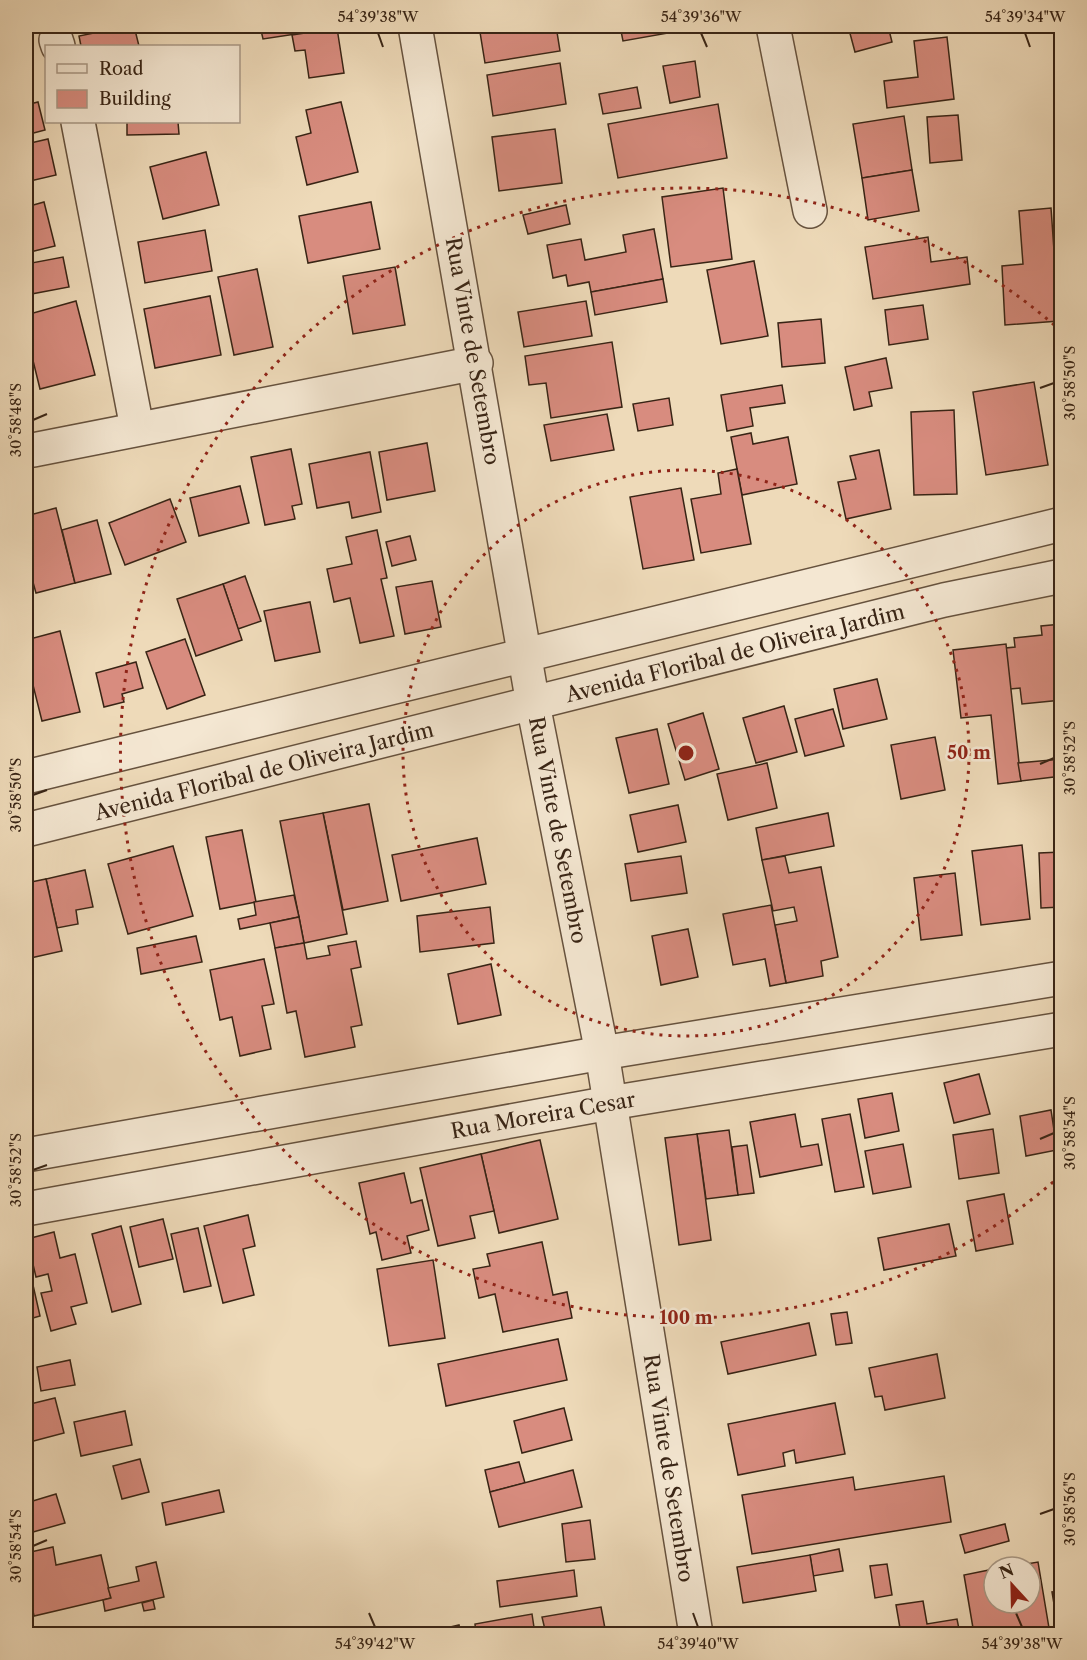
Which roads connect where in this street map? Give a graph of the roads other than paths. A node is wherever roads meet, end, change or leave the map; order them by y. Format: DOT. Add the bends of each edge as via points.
graph roads {
  1 [pos="415,26"];
  2 [pos="773,26"];
  3 [pos="78,123"];
  4 [pos="810,210"];
  5 [pos="476,363"];
  6 [pos="137,428"];
  7 [pos="33,450"];
  8 [pos="1062,524"];
  9 [pos="935,555"];
  10 [pos="1062,576"];
  11 [pos="944,600"];
  12 [pos="524,654"];
  13 [pos="533,704"];
  14 [pos="183,738"];
  15 [pos="26,777"];
  16 [pos="194,789"];
  17 [pos="26,830"];
  18 [pos="1062,978"];
  19 [pos="1062,1029"];
  20 [pos="602,1053"];
  21 [pos="610,1103"];
  22 [pos="26,1155"];
  23 [pos="26,1209"];
  24 [pos="696,1635"];
  1 -- 5 [label="street, Rua Vinte de Setembro"];
  2 -- 4 [label="street"];
  3 -- 6 [label="street"];
  5 -- 6 [label="street"];
  5 -- 12 [label="street, Rua Vinte de Setembro"];
  6 -- 7 [label="street"];
  8 -- 9 [label="street"];
  9 -- 11 [label="street"];
  9 -- 12 [label="street"];
  10 -- 11 [label="street, Avenida Floribal de Oliveira Jardim"];
  11 -- 13 [label="street, Avenida Floribal de Oliveira Jardim"];
  12 -- 13 [label="street, Rua Vinte de Setembro"];
  12 -- 14 [label="street"];
  13 -- 16 [label="street, Avenida Floribal de Oliveira Jardim"];
  13 -- 20 [label="street, Rua Vinte de Setembro"];
  14 -- 15 [label="street"];
  14 -- 16 [label="street"];
  16 -- 17 [label="street, Avenida Floribal de Oliveira Jardim"];
  18 -- 20 [label="street"];
  19 -- 21 [label="street, Rua Moreira Cesar"];
  20 -- 21 [label="street, Rua Vinte de Setembro"];
  20 -- 22 [label="street"];
  21 -- 23 [label="street, Rua Moreira Cesar"];
  21 -- 24 [label="street, Rua Vinte de Setembro"];
}
